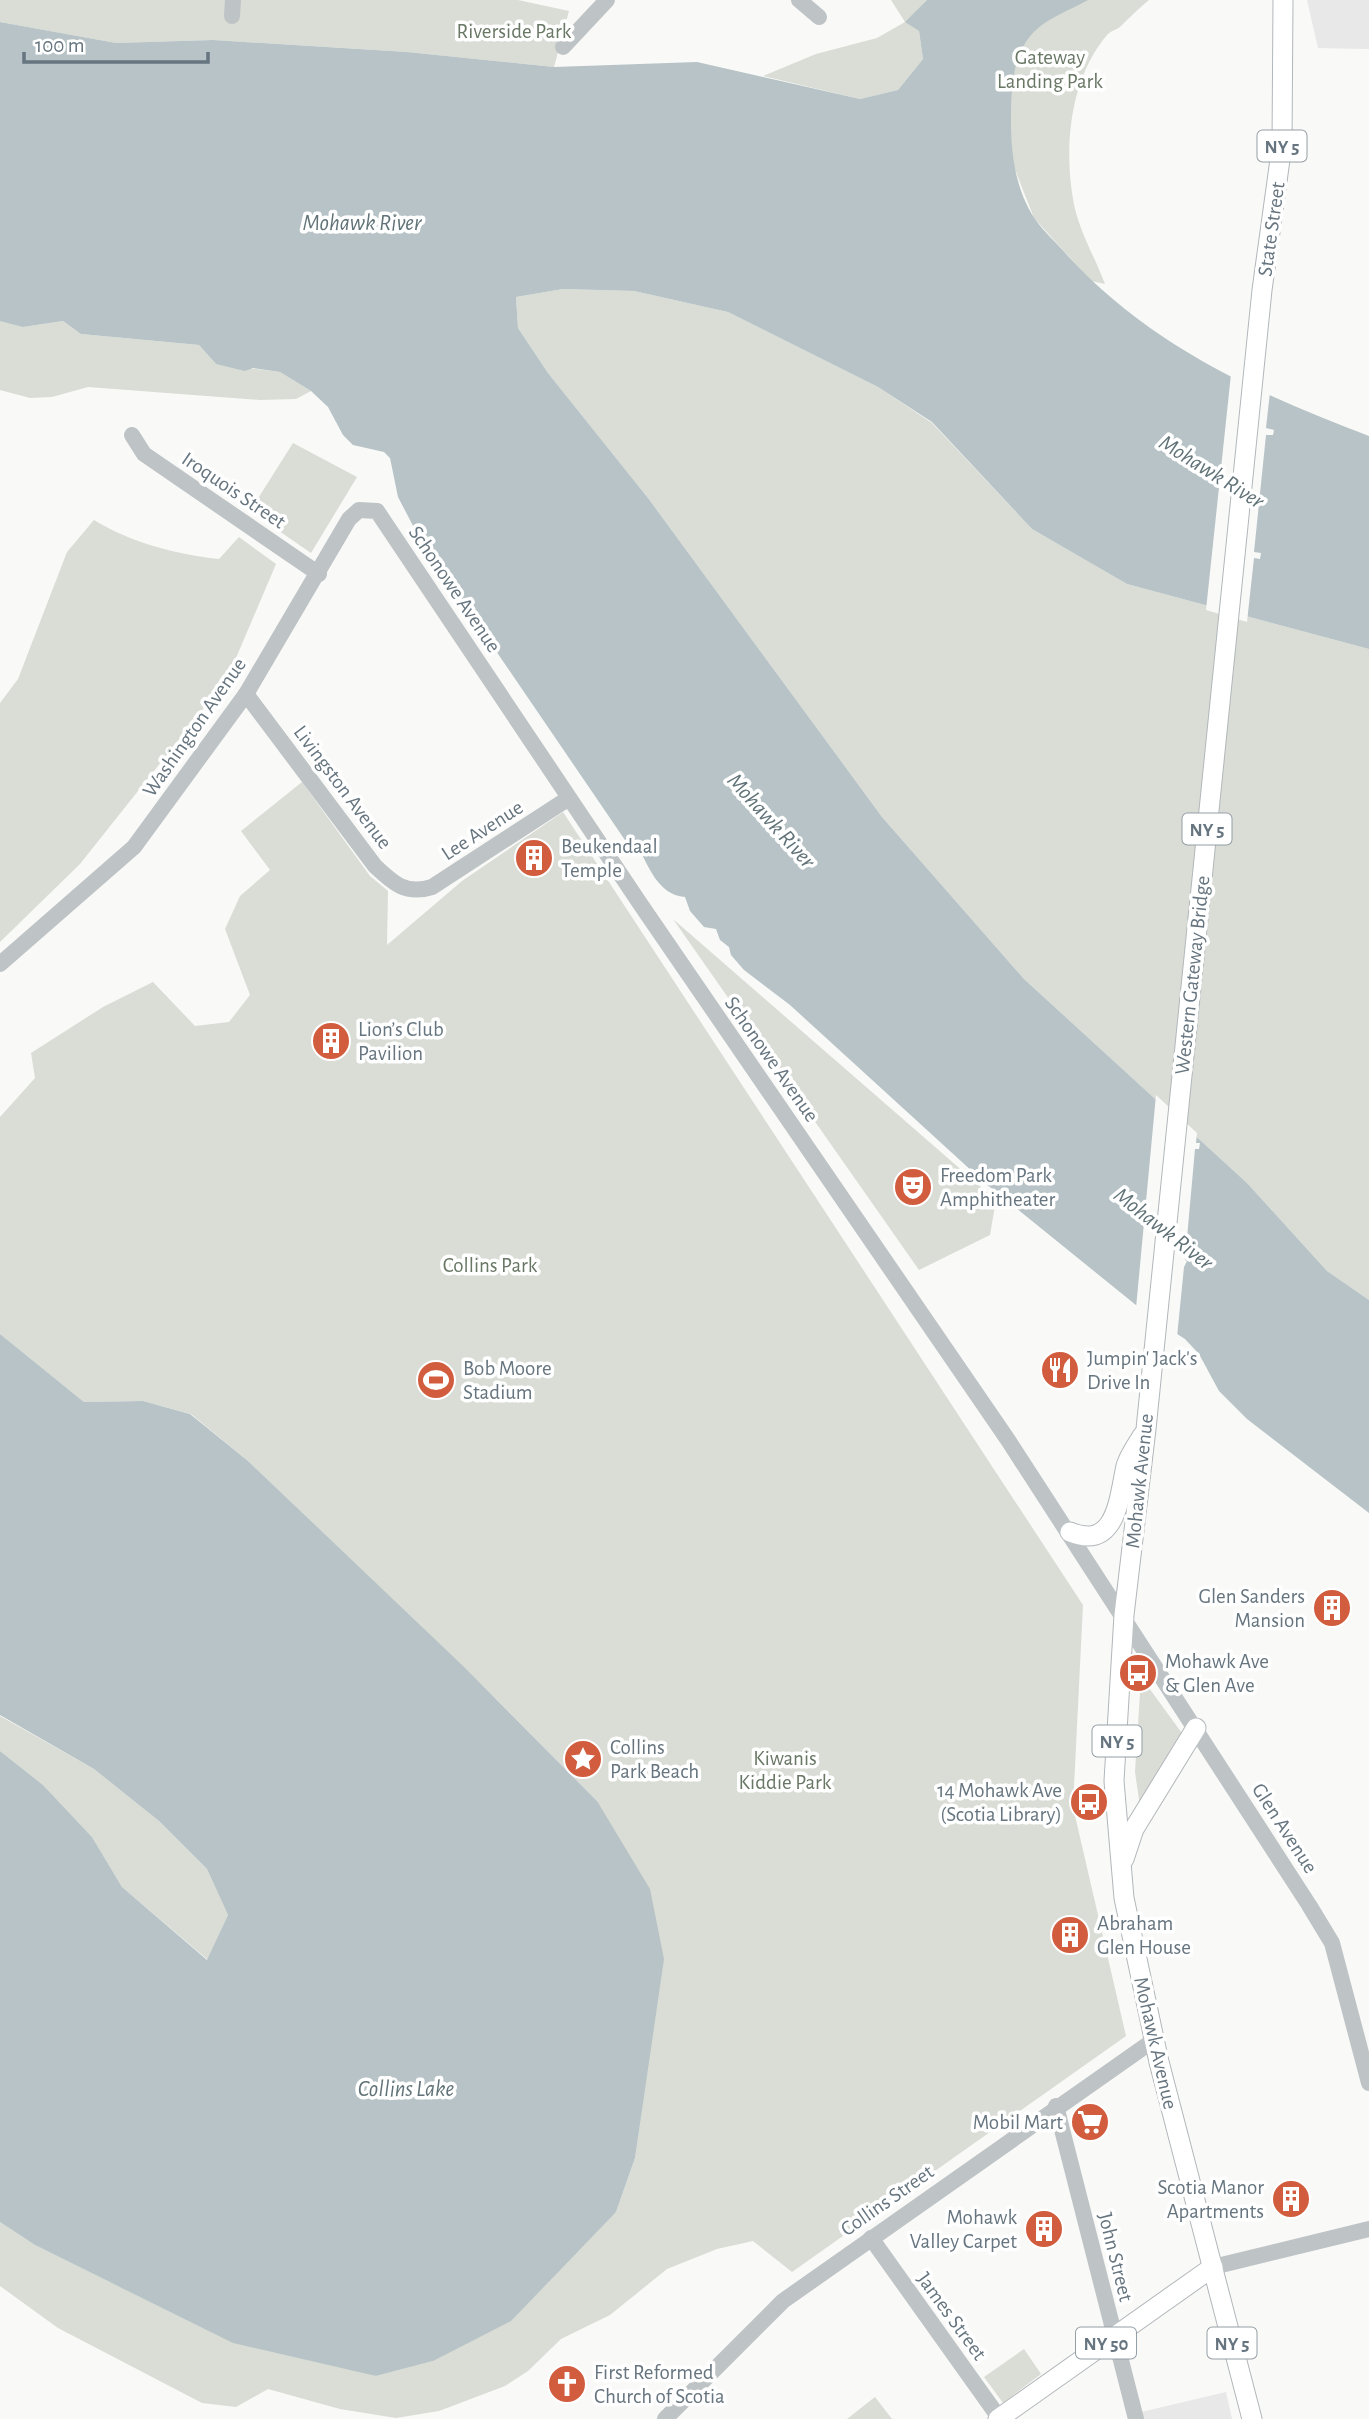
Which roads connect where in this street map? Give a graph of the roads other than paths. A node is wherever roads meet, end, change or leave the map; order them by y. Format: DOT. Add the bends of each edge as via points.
graph roads {
  1 [pos="607,0"];
  2 [pos="799,0"];
  3 [pos="1283,0"];
  4 [pos="819,18"];
  5 [pos="563,47"];
  6 [pos="1262,290"];
  7 [pos="132,435"];
  8 [pos="387,526"];
  9 [pos="319,574"];
  10 [pos="246,694"];
  11 [pos="569,798"];
  12 [pos="416,892"];
  13 [pos="0,964"];
  14 [pos="1151,1367"];
  15 [pos="1146,1429"];
  16 [pos="1070,1532"];
  17 [pos="1124,1615"];
  18 [pos="1196,1728"];
  19 [pos="1121,1867"];
  20 [pos="1154,2040"];
  21 [pos="1369,2083"];
  22 [pos="1056,2106"];
  23 [pos="1369,2230"];
  24 [pos="871,2238"];
  25 [pos="1213,2267"];
  26 [pos="1115,2337"];
  27 [pos="665,2419"];
  28 [pos="999,2419"];
  29 [pos="1136,2419"];
  30 [pos="1252,2419"];
  1 -- 5 [label="street"];
  2 -- 4 [label="street"];
  3 -- 6 [label="main road, State Street / NY 5" via="1282,145"];
  6 -- 14 [label="main road, Western Gateway Bridge / NY 5"];
  7 -- 9 [label="street, Iroquois Street" via="144,454"];
  8 -- 9 [label="street, Washington Avenue" via="377,511 359,509"];
  8 -- 11 [label="street, Schonowe Avenue"];
  9 -- 10 [label="street, Washington Avenue"];
  10 -- 12 [label="street, Livingston Avenue" via="375,866 396,886"];
  10 -- 13 [label="street, Washington Avenue" via="134,847"];
  11 -- 12 [label="street, Lee Avenue" via="474,863"];
  11 -- 16 [label="street, Schonowe Avenue"];
  14 -- 15 [label="main road, Mohawk Avenue / NY 5"];
  15 -- 16 [label="main road" via="1127,1463 1121,1499 1106,1529 1092,1536"];
  15 -- 17 [label="main road, Mohawk Avenue / NY 5"];
  16 -- 17 [label="street, Schonowe Avenue"];
  17 -- 18 [label="street, Glen Avenue"];
  17 -- 19 [label="main road, Mohawk Avenue / NY 5" via="1114,1781"];
  18 -- 19 [label="main road" via="1134,1829"];
  18 -- 21 [label="street, Glen Avenue" via="1332,1943"];
  19 -- 20 [label="main road, Mohawk Avenue / NY 5"];
  20 -- 22 [label="street, Collins Street"];
  20 -- 25 [label="main road, Mohawk Avenue / NY 5"];
  22 -- 24 [label="street, Collins Street"];
  22 -- 26 [label="street, John Street"];
  23 -- 25 [label="street"];
  24 -- 27 [label="street, Collins Street" via="783,2301"];
  24 -- 28 [label="street, James Street"];
  25 -- 26 [label="main road, NY 50"];
  25 -- 30 [label="main road, Mohawk Avenue / NY 5"];
  26 -- 28 [label="main road, NY 50"];
  26 -- 29 [label="street, John Street"];
}
